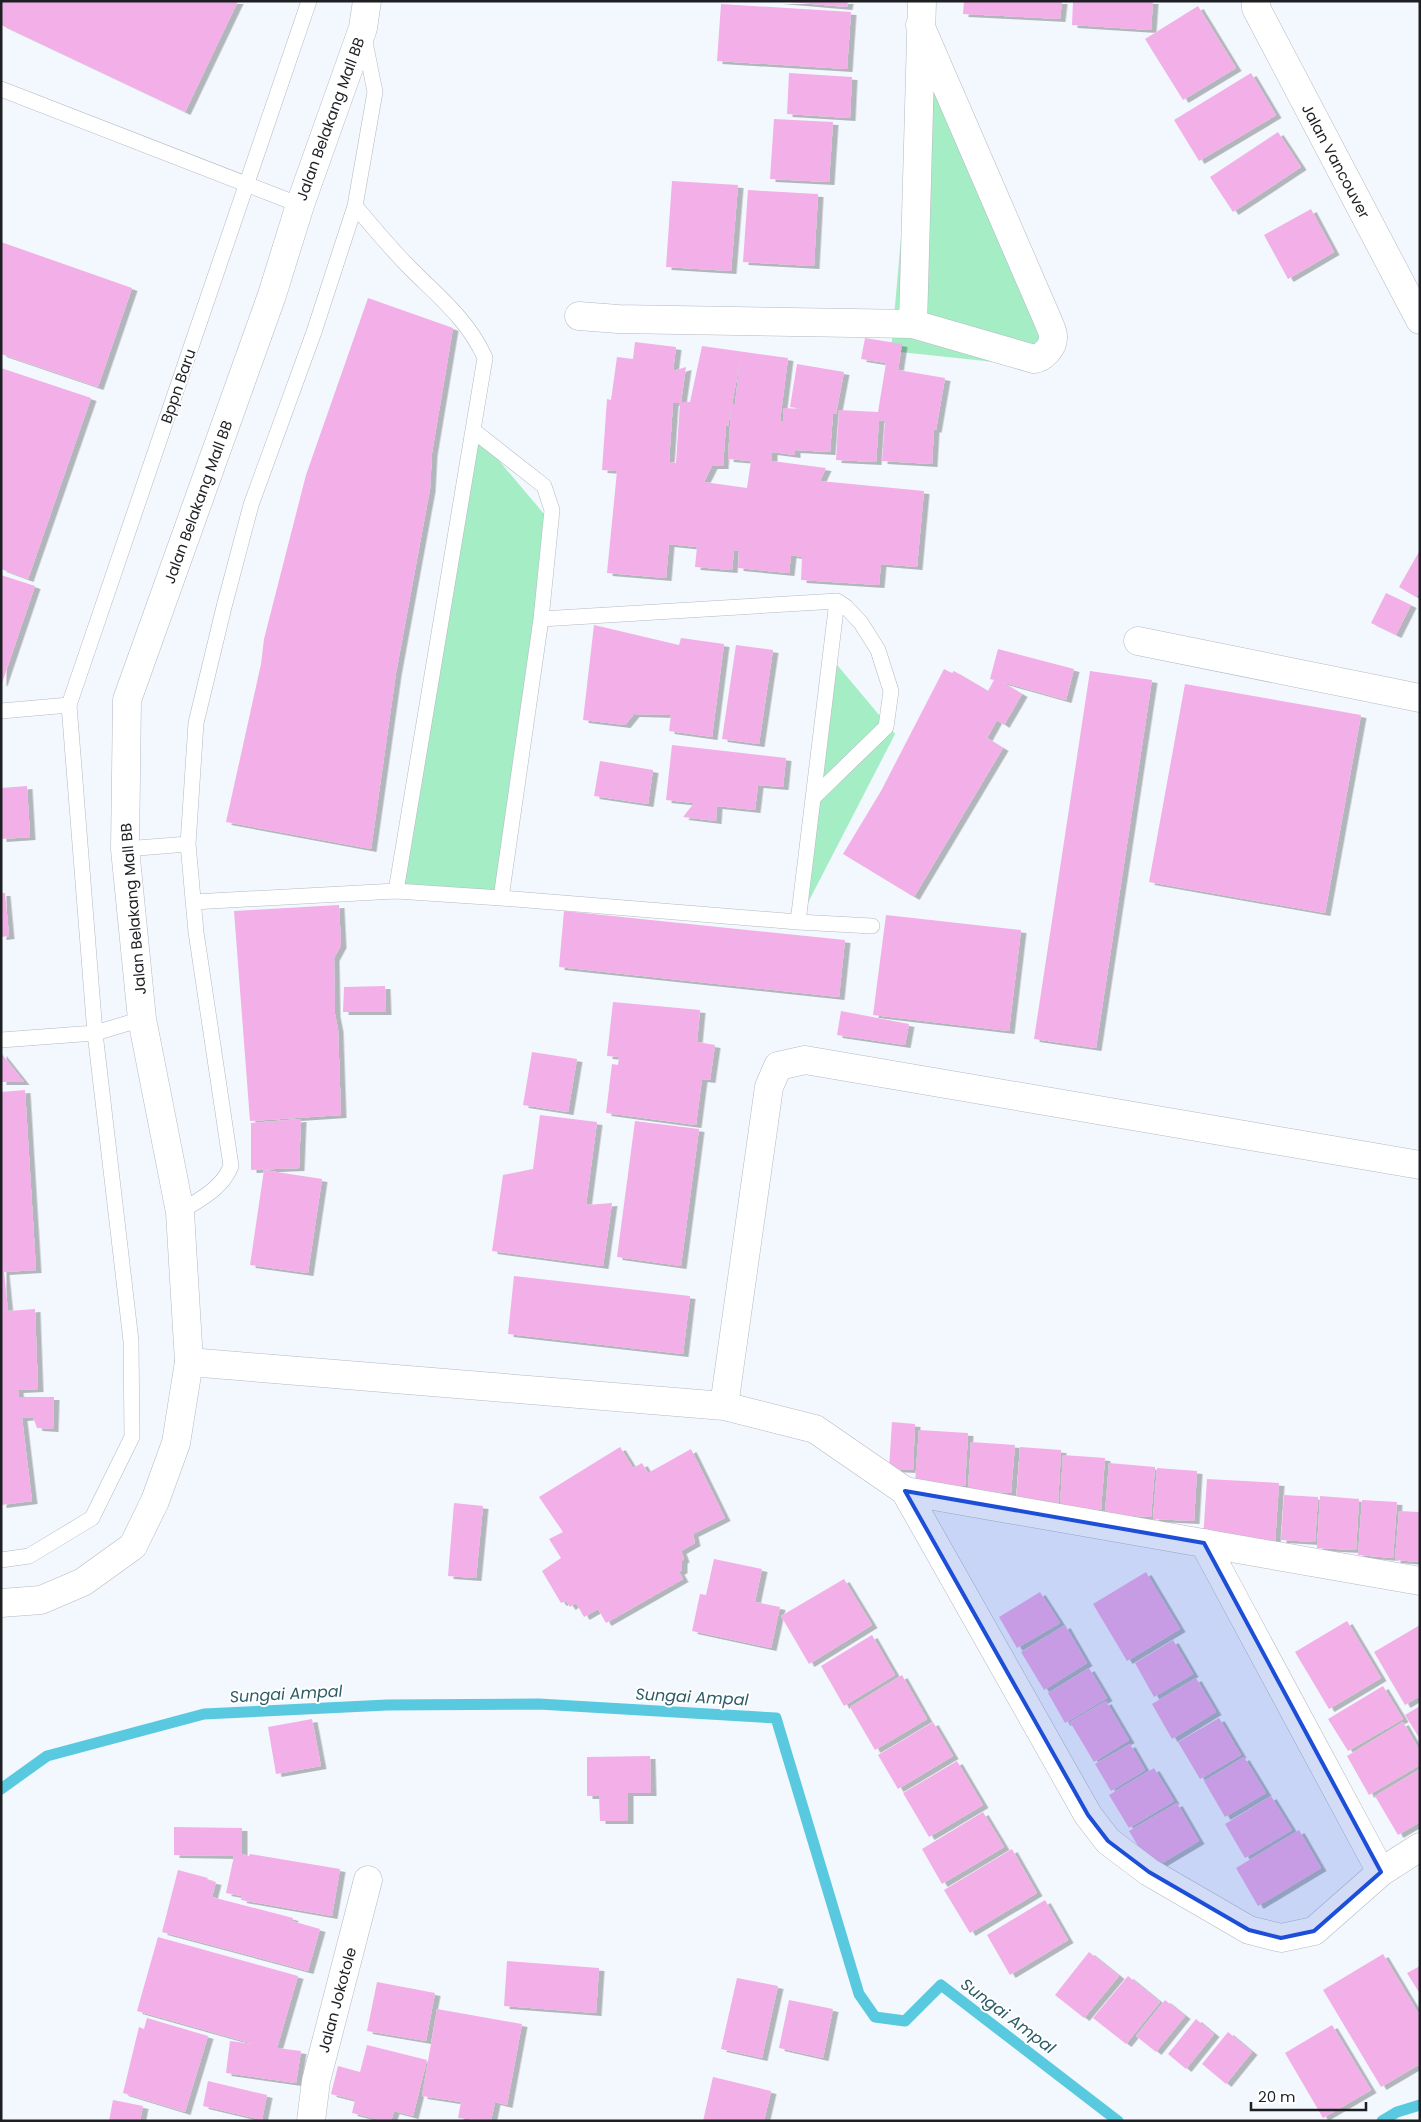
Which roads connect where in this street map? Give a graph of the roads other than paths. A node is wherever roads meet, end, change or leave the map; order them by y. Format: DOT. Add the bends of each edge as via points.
graph roads {
  1 [pos="309,1"];
  2 [pos="1256,1"];
  3 [pos="921,13"];
  4 [pos="365,14"];
  5 [pos="1,89"];
  6 [pos="247,185"];
  7 [pos="300,205"];
  8 [pos="355,206"];
  9 [pos="578,316"];
  10 [pos="1420,320"];
  11 [pos="913,324"];
  12 [pos="474,431"];
  13 [pos="837,602"];
  14 [pos="541,618"];
  15 [pos="1138,641"];
  16 [pos="1420,698"];
  17 [pos="69,705"];
  18 [pos="1,712"];
  19 [pos="814,797"];
  20 [pos="188,844"];
  21 [pos="125,849"];
  22 [pos="396,891"];
  23 [pos="500,898"];
  24 [pos="193,902"];
  25 [pos="798,922"];
  26 [pos="872,926"];
  27 [pos="142,1019"];
  28 [pos="95,1033"];
  29 [pos="1,1040"];
  30 [pos="1420,1165"];
  31 [pos="180,1212"];
  32 [pos="189,1362"];
  33 [pos="724,1406"];
  34 [pos="905,1491"];
  35 [pos="1204,1543"];
  36 [pos="1,1560"];
  37 [pos="1420,1582"];
  38 [pos="1,1603"];
  39 [pos="1420,1847"];
  40 [pos="1381,1872"];
  41 [pos="368,1880"];
  42 [pos="311,2121"];
  1 -- 6 [label="lane, Bppn Baru"];
  2 -- 10 [label="street, Jalan Vancouver" via="1256,8"];
  3 -- 11 [label="street"];
  3 -- 11 [label="street" via="1054,337 1045,353 1034,359"];
  4 -- 7 [label="street, Jalan Belakang Mall BB"];
  4 -- 8 [label="lane" via="375,92"];
  5 -- 6 [label="lane"];
  6 -- 7 [label="lane"];
  6 -- 17 [label="lane, Bppn Baru"];
  7 -- 21 [label="street, Jalan Belakang Mall BB" via="272,295 127,700"];
  8 -- 12 [label="lane" via="410,268 465,322 478,341 485,358"];
  8 -- 20 [label="lane" via="314,332 251,505 226,598 196,723"];
  9 -- 11 [label="street"];
  12 -- 14 [label="lane" via="544,486 550,501 552,510"];
  12 -- 22 [label="lane"];
  13 -- 14 [label="lane"];
  13 -- 19 [label="lane"];
  13 -- 19 [label="lane" via="861,623 878,650 891,691 886,727"];
  14 -- 23 [label="lane"];
  15 -- 16 [label="street"];
  17 -- 18 [label="lane"];
  17 -- 28 [label="lane"];
  19 -- 25 [label="lane"];
  20 -- 21 [label="lane"];
  20 -- 24 [label="lane"];
  21 -- 27 [label="street, Jalan Belakang Mall BB"];
  22 -- 23 [label="lane"];
  22 -- 24 [label="lane"];
  23 -- 25 [label="lane"];
  24 -- 31 [label="lane" via="231,1166 226,1179 217,1188"];
  25 -- 26 [label="lane"];
  27 -- 28 [label="lane"];
  27 -- 31 [label="street, Jalan Belakang Mall BB"];
  28 -- 29 [label="lane"];
  28 -- 36 [label="lane" via="131,1341 132,1437 92,1518 29,1556"];
  30 -- 33 [label="street" via="805,1060 778,1066 769,1088"];
  31 -- 32 [label="street, Jalan Belakang Mall BB"];
  32 -- 33 [label="street"];
  32 -- 38 [label="street, Jalan Belakang Mall BB" via="176,1443 155,1501 133,1546 83,1582 40,1600"];
  33 -- 34 [label="street" via="815,1429"];
  34 -- 35 [label="street"];
  34 -- 40 [label="street" via="1088,1814 1108,1841 1149,1872 1250,1930 1281,1938 1314,1931"];
  35 -- 37 [label="street"];
  35 -- 40 [label="street"];
  39 -- 40 [label="street"];
  41 -- 42 [label="street, Jalan Jokotole" via="316,2081"];
}
